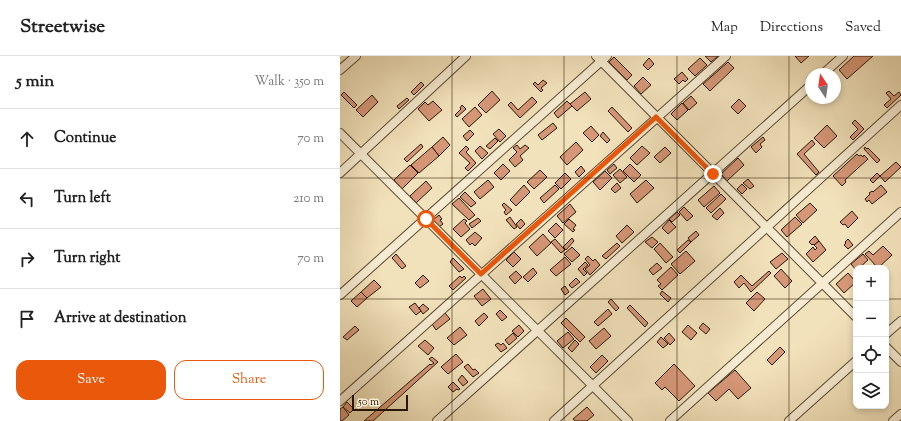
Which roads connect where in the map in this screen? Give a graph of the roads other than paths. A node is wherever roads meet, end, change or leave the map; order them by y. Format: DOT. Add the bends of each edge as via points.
graph roads {
  1 [pos="356,56"];
  2 [pos="466,56"];
  3 [pos="726,56"];
  4 [pos="843,56"];
  5 [pos="601,58"];
  6 [pos="830,68"];
  7 [pos="340,70"];
  8 [pos="805,90"];
  9 [pos="901,105"];
  10 [pos="656,117"];
  11 [pos="340,133"];
  12 [pos="360,154"];
  13 [pos="340,173"];
  14 [pos="713,174"];
  15 [pos="901,212"];
  16 [pos="426,219"];
  17 [pos="767,226"];
  18 [pos="481,274"];
  19 [pos="822,283"];
  20 [pos="340,295"];
  21 [pos="853,314"];
  22 [pos="901,321"];
  23 [pos="538,331"];
  24 [pos="889,331"];
  25 [pos="889,350"];
  26 [pos="901,362"];
  27 [pos="853,364"];
  28 [pos="593,386"];
  29 [pos="340,401"];
  30 [pos="901,414"];
  31 [pos="437,421"];
  32 [pos="554,421"];
  33 [pos="628,421"];
  34 [pos="670,421"];
  35 [pos="789,421"];
  36 [pos="893,421"];
  1 -- 7 [label="street"];
  2 -- 12 [label="street"];
  3 -- 10 [label="street"];
  4 -- 6 [label="street"];
  5 -- 10 [label="street"];
  5 -- 16 [label="street"];
  8 -- 14 [label="street"];
  9 -- 17 [label="street"];
  10 -- 14 [label="street"];
  10 -- 18 [label="street"];
  11 -- 12 [label="street"];
  12 -- 13 [label="street"];
  12 -- 16 [label="street"];
  14 -- 17 [label="street"];
  14 -- 23 [label="street"];
  15 -- 19 [label="street"];
  16 -- 18 [label="street"];
  16 -- 20 [label="street"];
  17 -- 19 [label="street"];
  17 -- 28 [label="street"];
  18 -- 23 [label="street"];
  18 -- 29 [label="street"];
  19 -- 21 [label="street"];
  19 -- 34 [label="street"];
  22 -- 24 [label="street"];
  23 -- 28 [label="street"];
  23 -- 31 [label="street"];
  25 -- 26 [label="street"];
  27 -- 35 [label="street"];
  28 -- 32 [label="street"];
  28 -- 33 [label="street"];
  30 -- 36 [label="street"];
}
